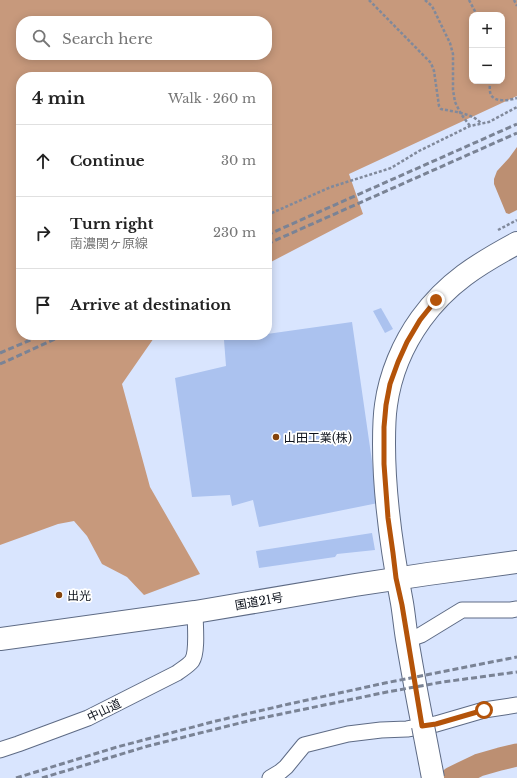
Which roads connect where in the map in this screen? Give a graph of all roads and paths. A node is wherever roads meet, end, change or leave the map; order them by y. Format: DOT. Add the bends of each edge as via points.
graph roads {
  1 [pos="369,0"];
  2 [pos="425,0"];
  3 [pos="469,0"];
  4 [pos="514,0"];
  5 [pos="517,6"];
  6 [pos="475,12"];
  7 [pos="490,84"];
  8 [pos="517,98"];
  9 [pos="517,107"];
  10 [pos="461,114"];
  11 [pos="482,124"];
  12 [pos="470,126"];
  13 [pos="272,213"];
  14 [pos="517,220"];
  15 [pos="498,230"];
  16 [pos="517,243"];
  17 [pos="517,562"];
  18 [pos="396,578"];
  19 [pos="517,609"];
  20 [pos="195,612"];
  21 [pos="0,639"];
  22 [pos="407,640"];
  23 [pos="517,706"];
  24 [pos="422,726"];
  25 [pos="0,750"];
  26 [pos="270,778"];
  27 [pos="433,778"];
  1 -- 10 [label="path" via="431,63 439,106"];
  2 -- 10 [label="path" via="432,6 450,43 453,54 453,90"];
  3 -- 6 [label="path"];
  4 -- 5 [label="path"];
  7 -- 8 [label="path" via="494,98"];
  9 -- 11 [label="path"];
  10 -- 11 [label="path" via="476,118"];
  10 -- 12 [label="path"];
  11 -- 12 [label="path"];
  12 -- 13 [label="path" via="391,168 331,187"];
  14 -- 15 [label="path"];
  16 -- 18 [label="main road" via="471,269 436,300 407,342 390,384 384,427 384,456 388,518"];
  17 -- 18 [label="main road, 国道21号"];
  18 -- 20 [label="main road, 国道21号"];
  18 -- 22 [label="main road"];
  19 -- 22 [label="street" via="462,610"];
  20 -- 21 [label="main road, 国道21号"];
  20 -- 25 [label="street, 中山道" via="194,656 192,661 177,673 88,718"];
  22 -- 24 [label="main road"];
  23 -- 24 [label="street" via="484,710"];
  24 -- 26 [label="street" via="348,734 304,745 286,767"];
  24 -- 27 [label="main road, bridge"];
}
